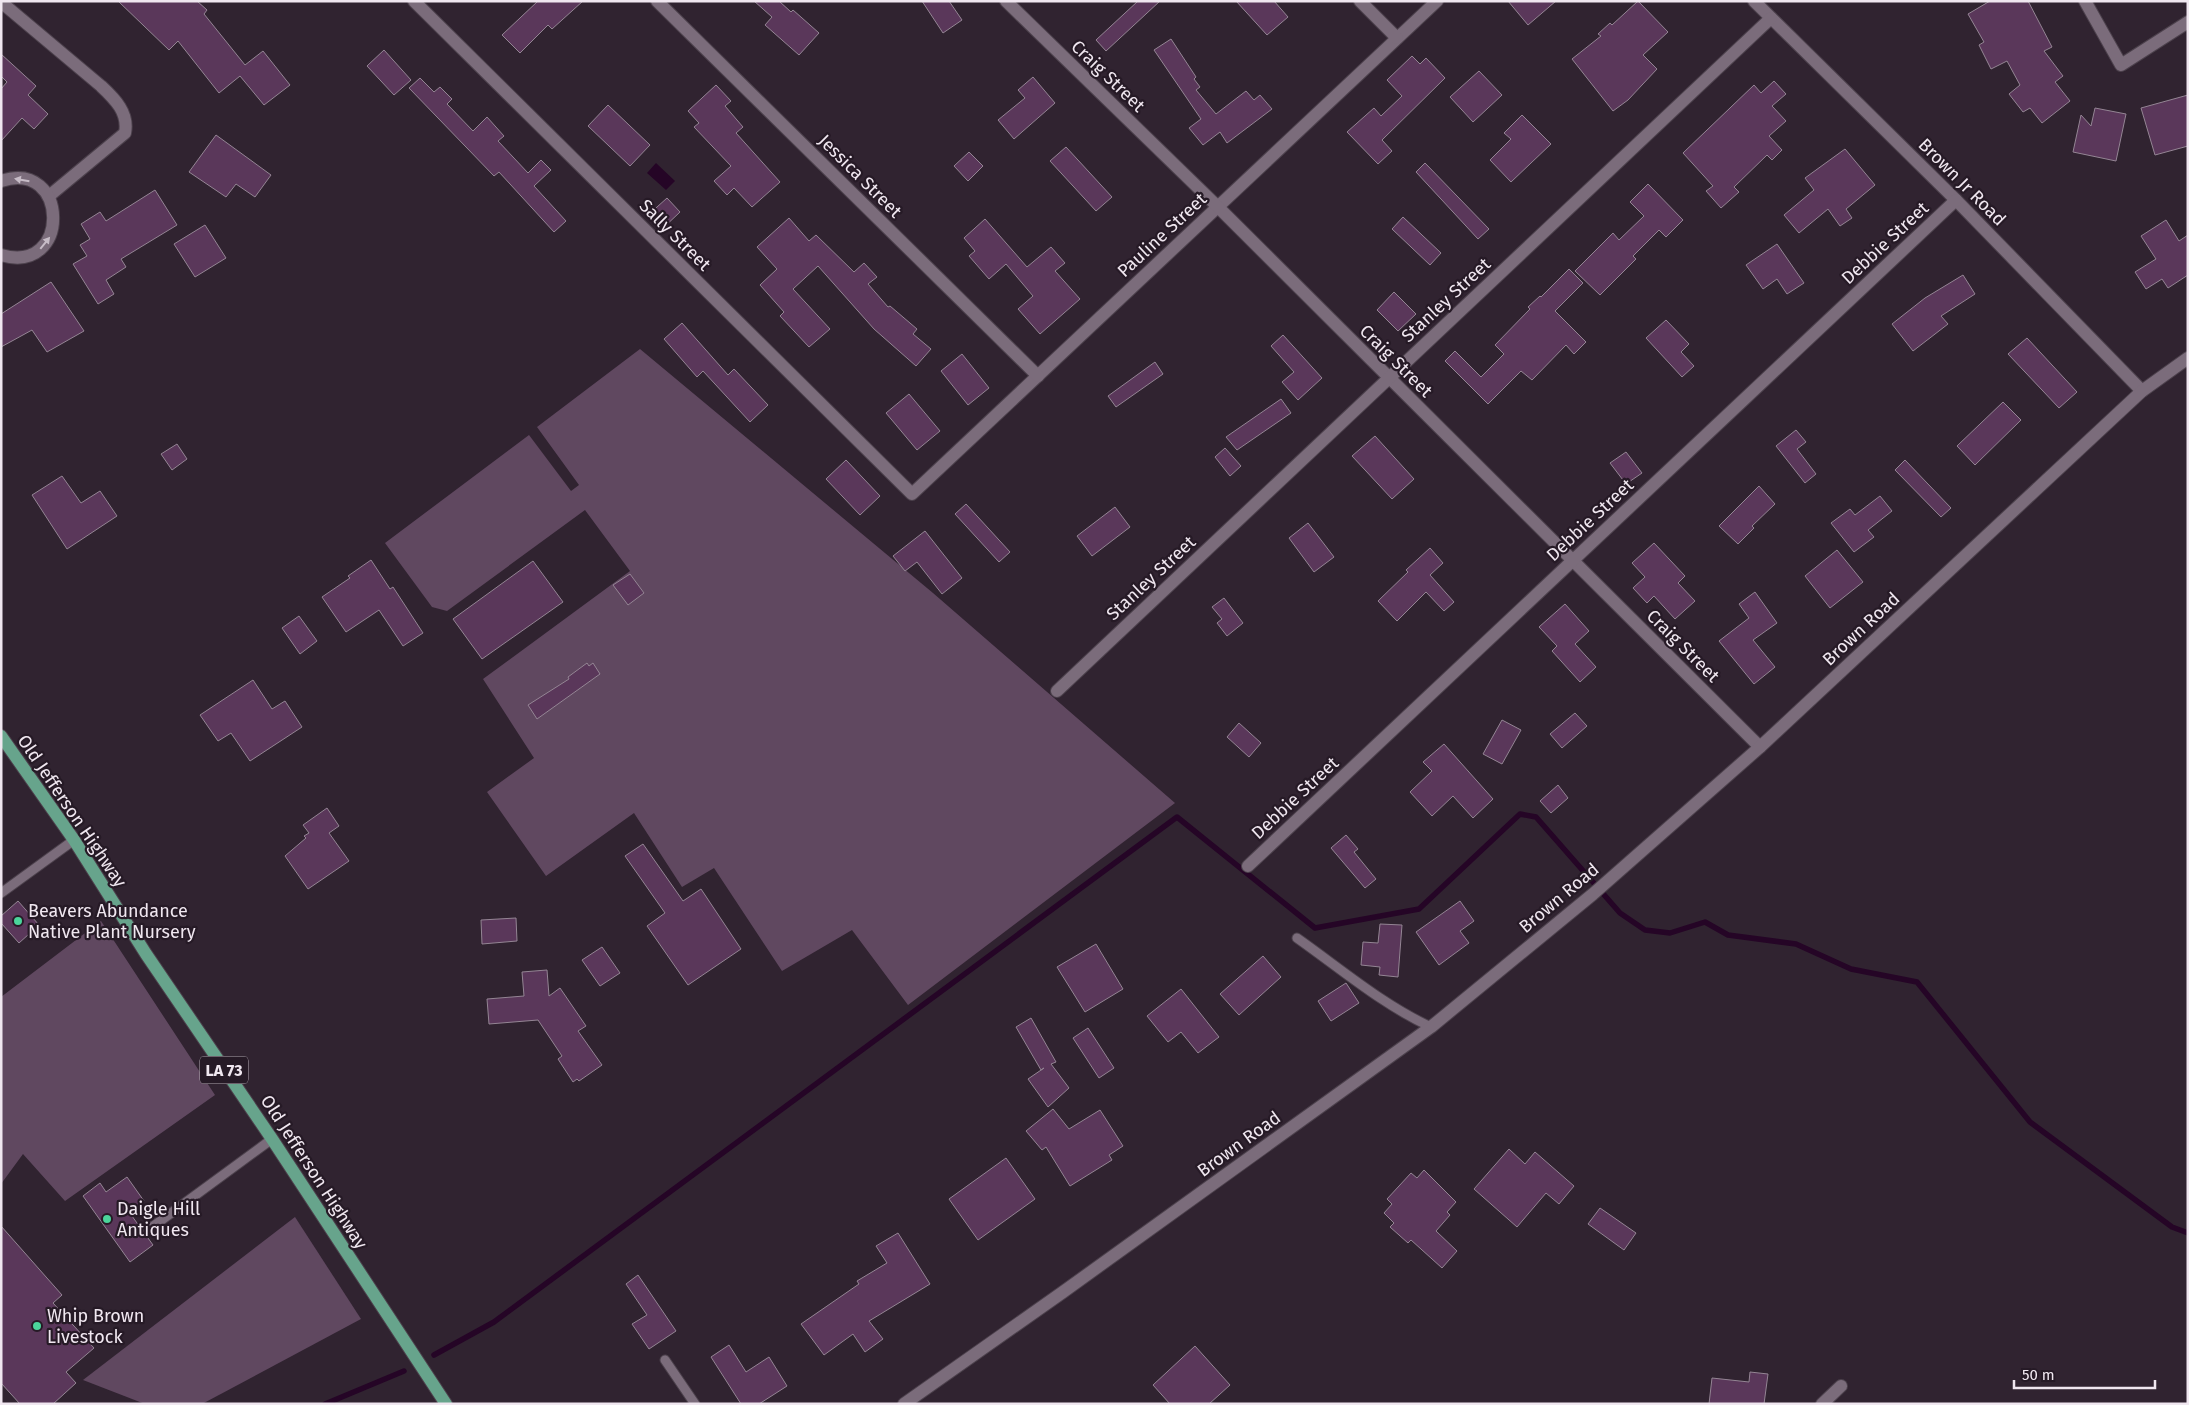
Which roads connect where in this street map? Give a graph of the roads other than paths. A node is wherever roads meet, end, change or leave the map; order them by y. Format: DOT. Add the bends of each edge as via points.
graph roads {
  1 [pos="414,1"];
  2 [pos="657,1"];
  3 [pos="1006,1"];
  4 [pos="1360,1"];
  5 [pos="1437,1"];
  6 [pos="1754,1"];
  7 [pos="2085,1"];
  8 [pos="1,2"];
  9 [pos="1772,18"];
  10 [pos="2188,22"];
  11 [pos="1397,38"];
  12 [pos="1,181"];
  13 [pos="48,196"];
  14 [pos="1956,200"];
  15 [pos="1218,207"];
  16 [pos="1,255"];
  17 [pos="2188,358"];
  18 [pos="1038,376"];
  19 [pos="1389,378"];
  20 [pos="2142,391"];
  21 [pos="912,494"];
  22 [pos="1572,561"];
  23 [pos="1057,691"];
  24 [pos="1,736"];
  25 [pos="1760,747"];
  26 [pos="74,840"];
  27 [pos="1248,866"];
  28 [pos="1,893"];
  29 [pos="1297,938"];
  30 [pos="1431,1027"];
  31 [pos="272,1139"];
  32 [pos="148,1230"];
  33 [pos="665,1360"];
  34 [pos="1841,1386"];
  35 [pos="446,1404"];
  36 [pos="694,1404"];
  37 [pos="904,1404"];
  38 [pos="1822,1404"];
  1 -- 21 [label="street, Sally Street"];
  2 -- 18 [label="street, Jessica Street"];
  3 -- 15 [label="street, Craig Street"];
  4 -- 11 [label="street"];
  5 -- 11 [label="street, Pauline Street"];
  6 -- 9 [label="street, Brown Jr Road"];
  7 -- 10 [label="street" via="2121,65"];
  8 -- 13 [label="street" via="101,86 125,115 125,133"];
  9 -- 14 [label="street, Brown Jr Road"];
  9 -- 19 [label="street, Stanley Street"];
  11 -- 15 [label="street, Pauline Street"];
  13 -- 12 [label="street, one-way" via="24,179"];
  16 -- 13 [label="street, one-way" via="20,258 31,254 48,240 55,218"];
  14 -- 20 [label="street, Brown Jr Road"];
  14 -- 22 [label="street, Debbie Street"];
  15 -- 18 [label="street, Pauline Street"];
  15 -- 19 [label="street, Craig Street"];
  17 -- 20 [label="street, Brown Road"];
  18 -- 21 [label="street, Pauline Street"];
  19 -- 22 [label="street, Craig Street"];
  19 -- 23 [label="street, Stanley Street"];
  20 -- 25 [label="street, Brown Road"];
  22 -- 25 [label="street, Craig Street"];
  22 -- 27 [label="street, Debbie Street"];
  24 -- 26 [label="main road, Old Jefferson Highway / LA 73"];
  25 -- 30 [label="street, Brown Road" via="1593,894"];
  26 -- 28 [label="lane"];
  26 -- 31 [label="main road, Old Jefferson Highway / LA 73" via="146,954"];
  29 -- 30 [label="lane" via="1400,1011"];
  30 -- 37 [label="street, Brown Road"];
  31 -- 32 [label="lane"];
  31 -- 35 [label="main road, Old Jefferson Highway / LA 73"];
  33 -- 36 [label="lane"];
  34 -- 38 [label="street"];
}
